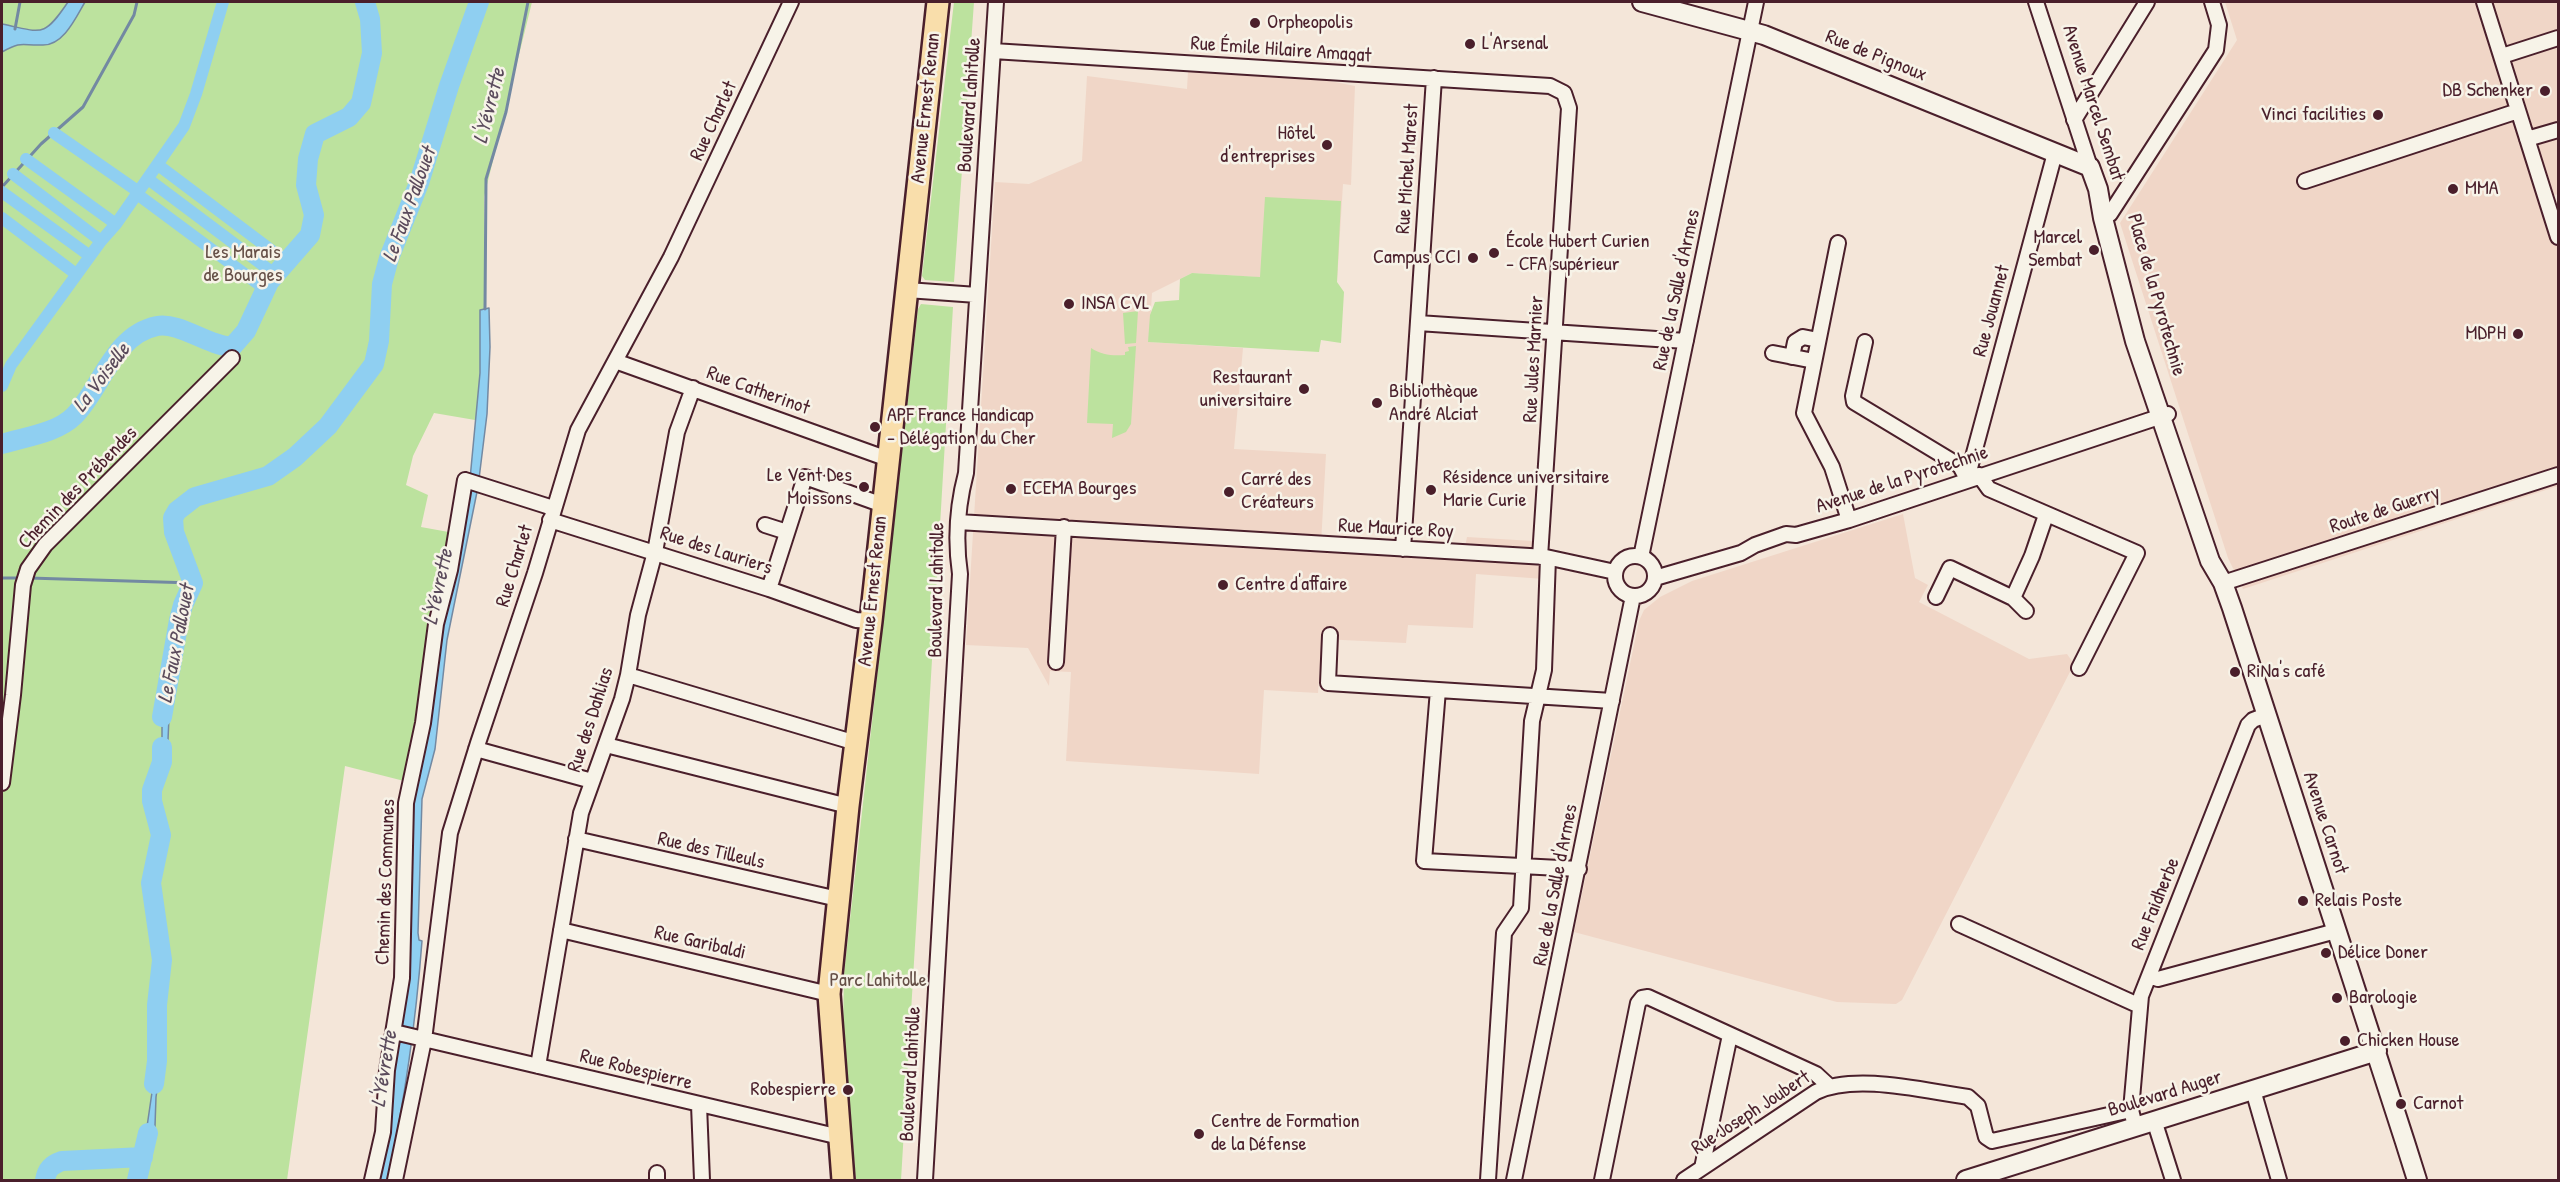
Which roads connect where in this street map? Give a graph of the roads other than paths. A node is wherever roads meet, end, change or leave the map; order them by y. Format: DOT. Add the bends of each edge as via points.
graph roads {
  1 [pos="791,2"];
  2 [pos="938,2"];
  3 [pos="996,2"];
  4 [pos="1642,2"];
  5 [pos="1756,2"];
  6 [pos="2036,2"];
  7 [pos="2147,2"];
  8 [pos="2212,2"];
  9 [pos="2484,2"];
  10 [pos="1750,31"];
  11 [pos="2559,38"];
  12 [pos="993,51"];
  13 [pos="2502,56"];
  14 [pos="1434,78"];
  15 [pos="1564,93"];
  16 [pos="2518,111"];
  17 [pos="2074,120"];
  18 [pos="2559,130"];
  19 [pos="2527,139"];
  20 [pos="2055,153"];
  21 [pos="2090,166"];
  22 [pos="2305,180"];
  23 [pos="2106,216"];
  24 [pos="2559,237"];
  25 [pos="1838,243"];
  26 [pos="907,290"];
  27 [pos="977,295"];
  28 [pos="1418,323"];
  29 [pos="1555,332"];
  30 [pos="1818,340"];
  31 [pos="1686,341"];
  32 [pos="1865,342"];
  33 [pos="1773,354"];
  34 [pos="1792,357"];
  35 [pos="232,358"];
  36 [pos="615,360"];
  37 [pos="1814,361"];
  38 [pos="693,388"];
  39 [pos="2165,415"];
  40 [pos="888,459"];
  41 [pos="2559,475"];
  42 [pos="1973,477"];
  43 [pos="471,482"];
  44 [pos="883,505"];
  45 [pos="551,514"];
  46 [pos="2046,515"];
  47 [pos="1849,520"];
  48 [pos="958,522"];
  49 [pos="765,525"];
  50 [pos="1065,527"];
  51 [pos="787,532"];
  52 [pos="1403,549"];
  53 [pos="655,552"];
  54 [pos="1641,556"];
  55 [pos="1544,557"];
  56 [pos="1615,572"];
  57 [pos="1655,578"];
  58 [pos="2223,583"];
  59 [pos="769,589"];
  60 [pos="1633,596"];
  61 [pos="1936,597"];
  62 [pos="2013,598"];
  63 [pos="2026,611"];
  64 [pos="871,621"];
  65 [pos="1330,635"];
  66 [pos="1056,662"];
  67 [pos="2079,668"];
  68 [pos="628,675"];
  69 [pos="1438,690"];
  70 [pos="1538,696"];
  71 [pos="1612,701"];
  72 [pos="2266,715"];
  73 [pos="856,743"];
  74 [pos="606,745"];
  75 [pos="476,749"];
  76 [pos="592,781"];
  77 [pos="2,783"];
  78 [pos="848,806"];
  79 [pos="576,839"];
  80 [pos="1524,866"];
  81 [pos="1579,869"];
  82 [pos="838,899"];
  83 [pos="1959,924"];
  84 [pos="561,930"];
  85 [pos="2336,931"];
  86 [pos="2149,976"];
  87 [pos="829,994"];
  88 [pos="2140,1006"];
  89 [pos="395,1032"];
  90 [pos="1730,1035"];
  91 [pos="420,1039"];
  92 [pos="2377,1051"];
  93 [pos="538,1066"];
  94 [pos="1829,1086"];
  95 [pos="2253,1090"];
  96 [pos="699,1105"];
  97 [pos="2133,1118"];
  98 [pos="2154,1120"];
  99 [pos="840,1137"];
  100 [pos="1702,1168"];
  101 [pos="375,1180"];
  102 [pos="395,1180"];
  103 [pos="702,1180"];
  104 [pos="843,1180"];
  105 [pos="925,1180"];
  106 [pos="1488,1180"];
  107 [pos="1514,1180"];
  108 [pos="1602,1180"];
  109 [pos="1684,1180"];
  110 [pos="1966,1180"];
  111 [pos="2173,1180"];
  112 [pos="2279,1180"];
  113 [pos="2416,1180"];
  1 -- 36 [label="street, Rue Charlet" via="702,195"];
  2 -- 26 [label="main road, Avenue Ernest Renan"];
  3 -- 12 [label="street, Boulevard Lahitolle"];
  4 -- 10 [label="main road, Rue de Pignoux"];
  5 -- 10 [label="street, Rue de la Salle d'Armes"];
  6 -- 17 [label="street, Avenue Marcel Sembat"];
  7 -- 17 [label="street"];
  8 -- 23 [label="street" via="2219,25 2216,50"];
  9 -- 13 [label="street"];
  10 -- 20 [label="main road, Rue de Pignoux"];
  10 -- 31 [label="street, Rue de la Salle d'Armes"];
  11 -- 13 [label="street"];
  12 -- 14 [label="street, Rue Émile Hilaire Amagat"];
  12 -- 27 [label="street, Boulevard Lahitolle"];
  13 -- 16 [label="street"];
  14 -- 15 [label="street, Rue Émile Hilaire Amagat" via="1550,86"];
  14 -- 28 [label="street, Rue Michel Marest"];
  15 -- 29 [label="street, Rue Jules Marnier" via="1569,108"];
  16 -- 19 [label="street"];
  16 -- 22 [label="street"];
  17 -- 21 [label="street, Avenue Marcel Sembat"];
  18 -- 19 [label="street"];
  19 -- 24 [label="street"];
  20 -- 21 [label="main road, Rue de Pignoux"];
  20 -- 42 [label="street, Rue Jouannet"];
  21 -- 23 [label="main road, Avenue Marcel Sembat"];
  23 -- 39 [label="main road, Place de la Pyrotechnie" via="2135,341"];
  25 -- 30 [label="street"];
  26 -- 27 [label="street"];
  26 -- 40 [label="main road, Avenue Ernest Renan"];
  27 -- 48 [label="street, Boulevard Lahitolle" via="966,473"];
  28 -- 29 [label="street"];
  28 -- 52 [label="street, Rue Michel Marest"];
  29 -- 31 [label="street"];
  29 -- 55 [label="street, Rue Jules Marnier"];
  30 -- 34 [label="street" via="1803,337 1795,342"];
  30 -- 37 [label="street"];
  31 -- 54 [label="street, Rue de la Salle d'Armes"];
  32 -- 42 [label="street" via="1854,402"];
  33 -- 34 [label="street"];
  34 -- 37 [label="street"];
  35 -- 77 [label="street, Chemin des Prébendes" via="45,545 28,570 23,585"];
  36 -- 38 [label="street, Rue Catherinot"];
  36 -- 45 [label="street, Rue Charlet" via="578,430"];
  37 -- 47 [label="street" via="1804,413 1832,466"];
  38 -- 40 [label="street, Rue Catherinot"];
  38 -- 53 [label="street, Rue des Dahlias" via="677,432"];
  39 -- 42 [label="street, Avenue de la Pyrotechnie"];
  39 -- 58 [label="main road, Place de la Pyrotechnie" via="2210,561"];
  40 -- 44 [label="main road, Avenue Ernest Renan"];
  41 -- 58 [label="street, Route de Guerry"];
  42 -- 46 [label="street" via="1989,489"];
  42 -- 47 [label="street, Avenue de la Pyrotechnie"];
  43 -- 45 [label="street, Rue des Lauriers"];
  43 -- 89 [label="street, Chemin des Communes" via="436,624 423,723 406,803 402,978"];
  44 -- 51 [label="street" via="805,477"];
  44 -- 64 [label="main road, Avenue Ernest Renan"];
  45 -- 53 [label="street, Rue des Lauriers"];
  45 -- 75 [label="street, Rue Charlet"];
  46 -- 62 [label="street"];
  46 -- 67 [label="street" via="2138,553"];
  47 -- 57 [label="street, Avenue de la Pyrotechnie" via="1796,535 1786,534 1741,553"];
  48 -- 50 [label="street, Rue Maurice Roy"];
  48 -- 105 [label="street, Boulevard Lahitolle" via="960,574"];
  49 -- 51 [label="street"];
  50 -- 52 [label="street, Rue Maurice Roy"];
  50 -- 66 [label="street"];
  51 -- 59 [label="street"];
  52 -- 55 [label="street, Rue Maurice Roy"];
  53 -- 59 [label="street, Rue des Lauriers"];
  53 -- 68 [label="street, Rue des Dahlias" via="638,615"];
  54 -- 56 [label="street" via="1630,556 1620,562"];
  54 -- 57 [label="street" via="1649,561"];
  55 -- 56 [label="street, Rue Maurice Roy"];
  55 -- 70 [label="street, Rue Jules Marnier" via="1544,670"];
  56 -- 60 [label="street" via="1619,588"];
  57 -- 60 [label="street" via="1648,591"];
  58 -- 72 [label="main road, Avenue Carnot"];
  59 -- 64 [label="street, Rue des Lauriers" via="856,620"];
  60 -- 71 [label="street, Rue de la Salle d'Armes"];
  61 -- 62 [label="street" via="1950,568"];
  62 -- 63 [label="street"];
  64 -- 73 [label="main road, Avenue Ernest Renan"];
  65 -- 69 [label="street" via="1328,683"];
  68 -- 73 [label="street"];
  68 -- 74 [label="street, Rue des Dahlias"];
  69 -- 70 [label="street"];
  69 -- 80 [label="street" via="1424,861"];
  70 -- 71 [label="street"];
  70 -- 80 [label="street, Rue Jules Marnier" via="1532,721"];
  71 -- 81 [label="street, Rue de la Salle d'Armes"];
  72 -- 85 [label="main road, Avenue Carnot"];
  72 -- 86 [label="street, Rue Faidherbe" via="2248,726"];
  73 -- 78 [label="main road, Avenue Ernest Renan"];
  74 -- 76 [label="street, Rue des Dahlias"];
  74 -- 78 [label="street"];
  75 -- 76 [label="street"];
  75 -- 91 [label="street, Rue Charlet" via="450,833"];
  76 -- 79 [label="street, Rue des Dahlias" via="580,813"];
  78 -- 82 [label="main road, Avenue Ernest Renan"];
  79 -- 82 [label="street, Rue des Tilleuls"];
  79 -- 84 [label="street, Rue des Dahlias"];
  80 -- 81 [label="street"];
  80 -- 106 [label="street, Rue Jules Marnier" via="1521,908 1504,933"];
  81 -- 107 [label="street, Rue de la Salle d'Armes"];
  82 -- 87 [label="main road, Avenue Ernest Renan"];
  83 -- 88 [label="street"];
  84 -- 87 [label="street, Rue Garibaldi"];
  84 -- 93 [label="street, Rue des Dahlias"];
  85 -- 86 [label="street" via="2158,980"];
  85 -- 92 [label="main road, Avenue Carnot"];
  86 -- 88 [label="street, Rue Faidherbe"];
  87 -- 99 [label="main road, Avenue Ernest Renan"];
  88 -- 97 [label="street, Rue Faidherbe"];
  89 -- 91 [label="street, Rue Robespierre"];
  89 -- 101 [label="street, Chemin des Communes"];
  90 -- 94 [label="street" via="1816,1074"];
  90 -- 100 [label="street"];
  90 -- 108 [label="street" via="1648,998 1638,1002"];
  91 -- 93 [label="street, Rue Robespierre"];
  91 -- 102 [label="street, Rue Charlet"];
  92 -- 95 [label="main road, Boulevard Auger"];
  92 -- 113 [label="main road, Avenue Carnot"];
  93 -- 96 [label="street, Rue Robespierre"];
  94 -- 97 [label="street, Rue Joseph Joubert" via="1857,1083 1968,1097 1978,1106 1986,1137 1992,1141"];
  94 -- 100 [label="street, Rue Joseph Joubert"];
  95 -- 98 [label="main road, Boulevard Auger"];
  95 -- 112 [label="street"];
  96 -- 99 [label="street, Rue Robespierre"];
  96 -- 103 [label="street"];
  97 -- 98 [label="main road, Boulevard Auger"];
  97 -- 110 [label="main road, Boulevard Auger"];
  98 -- 111 [label="street"];
  99 -- 104 [label="main road, Avenue Ernest Renan"];
  100 -- 109 [label="street, Rue Joseph Joubert"];
}
